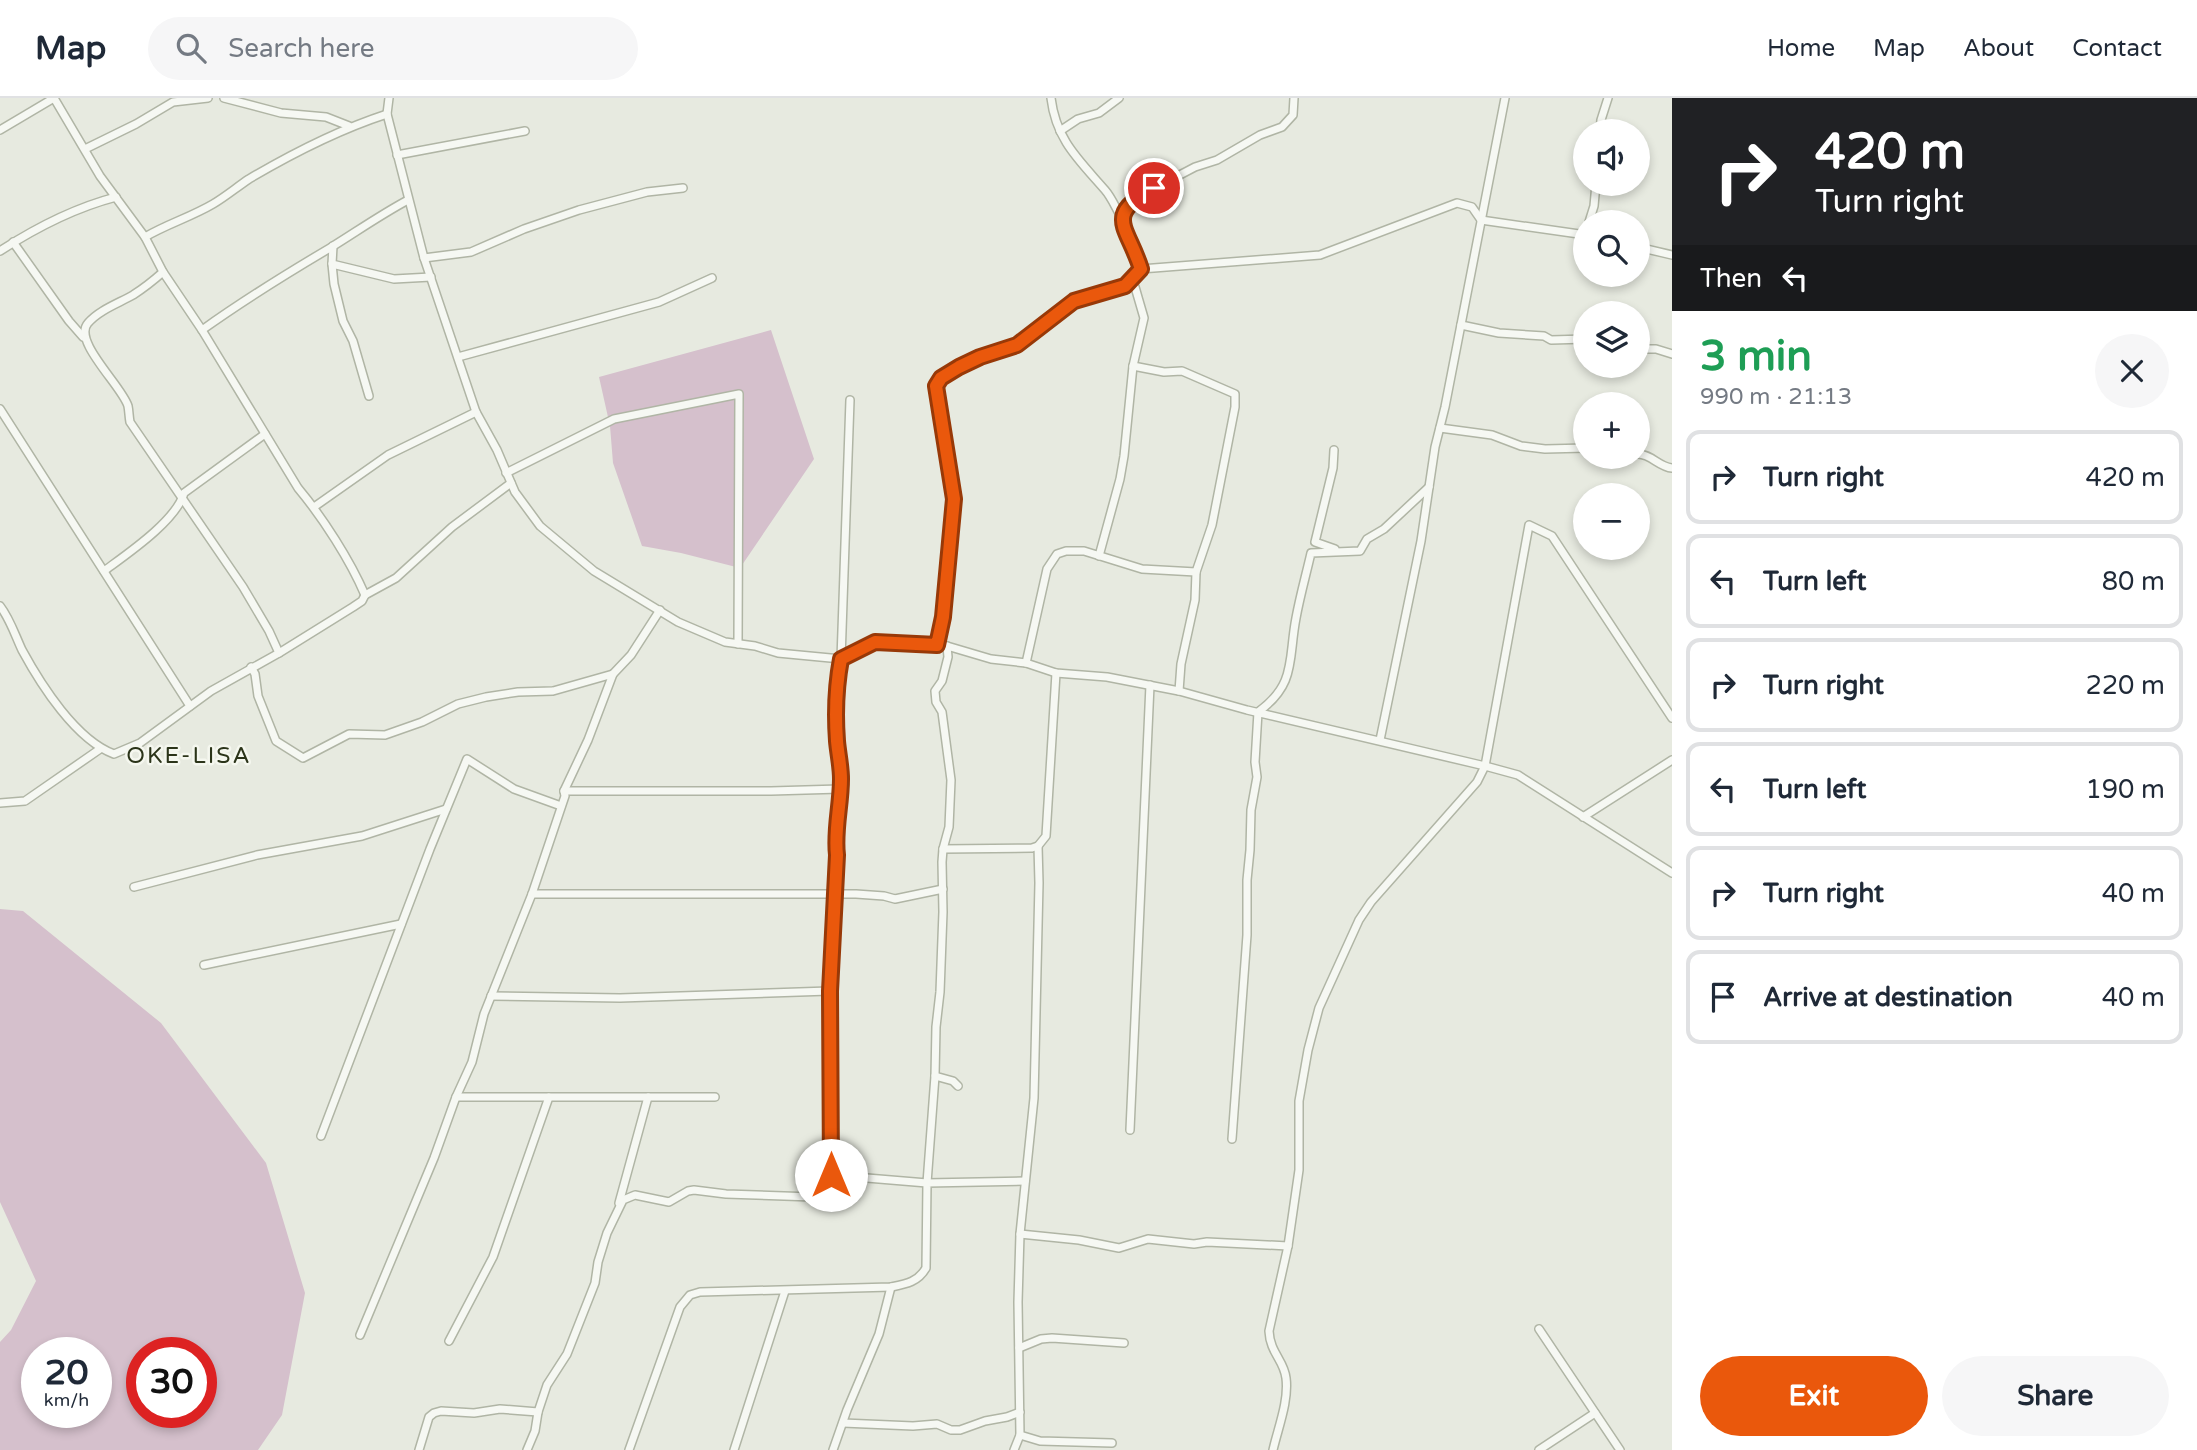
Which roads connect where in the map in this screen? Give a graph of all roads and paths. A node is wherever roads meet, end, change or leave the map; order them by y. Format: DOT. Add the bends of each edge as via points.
graph roads {
  1 [pos="54,98"];
  2 [pos="208,98"];
  3 [pos="224,98"];
  4 [pos="389,98"];
  5 [pos="1051,98"];
  6 [pos="1119,98"];
  7 [pos="1287,98"];
  8 [pos="1294,98"];
  9 [pos="1505,98"];
  10 [pos="1608,98"];
  11 [pos="387,114"];
  12 [pos="1293,115"];
  13 [pos="1601,119"];
  14 [pos="349,126"];
  15 [pos="0,130"];
  16 [pos="525,131"];
  17 [pos="1060,131"];
  18 [pos="85,149"];
  19 [pos="397,155"];
  20 [pos="683,188"];
  21 [pos="116,197"];
  22 [pos="408,200"];
  23 [pos="1122,218"];
  24 [pos="1481,219"];
  25 [pos="1573,232"];
  26 [pos="145,237"];
  27 [pos="13,242"];
  28 [pos="333,246"];
  29 [pos="1650,250"];
  30 [pos="0,251"];
  31 [pos="1672,255"];
  32 [pos="424,258"];
  33 [pos="332,264"];
  34 [pos="1141,269"];
  35 [pos="163,272"];
  36 [pos="431,277"];
  37 [pos="712,278"];
  38 [pos="1125,286"];
  39 [pos="1461,326"];
  40 [pos="202,330"];
  41 [pos="1573,339"];
  42 [pos="86,341"];
  43 [pos="1650,349"];
  44 [pos="1672,354"];
  45 [pos="458,357"];
  46 [pos="1133,366"];
  47 [pos="369,396"];
  48 [pos="850,400"];
  49 [pos="0,409"];
  50 [pos="476,412"];
  51 [pos="1440,428"];
  52 [pos="265,434"];
  53 [pos="1573,449"];
  54 [pos="1334,450"];
  55 [pos="1650,457"];
  56 [pos="1672,468"];
  57 [pos="506,473"];
  58 [pos="511,483"];
  59 [pos="1429,487"];
  60 [pos="182,500"];
  61 [pos="314,507"];
  62 [pos="1360,551"];
  63 [pos="1100,556"];
  64 [pos="104,571"];
  65 [pos="1196,572"];
  66 [pos="365,595"];
  67 [pos="0,606"];
  68 [pos="660,610"];
  69 [pos="738,644"];
  70 [pos="937,645"];
  71 [pos="947,646"];
  72 [pos="279,653"];
  73 [pos="841,659"];
  74 [pos="1026,663"];
  75 [pos="251,667"];
  76 [pos="1056,673"];
  77 [pos="613,674"];
  78 [pos="1150,685"];
  79 [pos="1179,691"];
  80 [pos="190,706"];
  81 [pos="1258,712"];
  82 [pos="1672,718"];
  83 [pos="1380,740"];
  84 [pos="100,749"];
  85 [pos="1672,760"];
  86 [pos="1485,766"];
  87 [pos="840,789"];
  88 [pos="564,791"];
  89 [pos="0,803"];
  90 [pos="561,806"];
  91 [pos="446,809"];
  92 [pos="1583,817"];
  93 [pos="1038,846"];
  94 [pos="943,849"];
  95 [pos="1672,873"];
  96 [pos="134,887"];
  97 [pos="943,889"];
  98 [pos="532,894"];
  99 [pos="835,894"];
  100 [pos="401,924"];
  101 [pos="204,965"];
  102 [pos="830,991"];
  103 [pos="491,996"];
  104 [pos="935,1076"];
  105 [pos="958,1086"];
  106 [pos="456,1097"];
  107 [pos="549,1097"];
  108 [pos="648,1097"];
  109 [pos="715,1097"];
  110 [pos="1130,1130"];
  111 [pos="321,1136"];
  112 [pos="1232,1139"];
  113 [pos="831,1175"];
  114 [pos="1025,1181"];
  115 [pos="928,1182"];
  116 [pos="619,1204"];
  117 [pos="1020,1234"];
  118 [pos="1287,1246"];
  119 [pos="891,1287"];
  120 [pos="785,1291"];
  121 [pos="1539,1329"];
  122 [pos="360,1335"];
  123 [pos="449,1341"];
  124 [pos="1124,1343"];
  125 [pos="1019,1348"];
  126 [pos="538,1412"];
  127 [pos="1020,1412"];
  128 [pos="1595,1413"];
  129 [pos="843,1423"];
  130 [pos="1020,1435"];
  131 [pos="1112,1443"];
  132 [pos="419,1450"];
  133 [pos="527,1450"];
  134 [pos="629,1450"];
  135 [pos="734,1450"];
  136 [pos="833,1450"];
  137 [pos="1014,1450"];
  138 [pos="1273,1450"];
  139 [pos="1539,1450"];
  140 [pos="1620,1450"];
  1 -- 15 [label="street"];
  1 -- 18 [label="street"];
  2 -- 18 [label="street" via="173,102"];
  3 -- 14 [label="street" via="281,113 326,117"];
  4 -- 11 [label="street"];
  5 -- 17 [label="street"];
  6 -- 17 [label="street"];
  7 -- 12 [label="street"];
  8 -- 12 [label="street"];
  9 -- 24 [label="street"];
  10 -- 13 [label="street"];
  11 -- 14 [label="street"];
  11 -- 19 [label="street"];
  12 -- 23 [label="street" via="1282,127 1134,199"];
  14 -- 26 [label="street"];
  16 -- 19 [label="street"];
  17 -- 23 [label="street"];
  18 -- 21 [label="street"];
  19 -- 22 [label="street"];
  20 -- 32 [label="street" via="647,192 579,210 471,252"];
  21 -- 26 [label="street"];
  21 -- 27 [label="street" via="45,223"];
  22 -- 28 [label="street"];
  22 -- 32 [label="street"];
  23 -- 34 [label="street"];
  24 -- 25 [label="street"];
  24 -- 34 [label="street" via="1472,207 1457,203 1320,255"];
  24 -- 39 [label="street"];
  26 -- 35 [label="street"];
  27 -- 30 [label="street"];
  27 -- 42 [label="street"];
  28 -- 33 [label="street"];
  28 -- 40 [label="street"];
  29 -- 31 [label="street"];
  32 -- 36 [label="street"];
  33 -- 36 [label="street" via="394,279"];
  33 -- 47 [label="street" via="343,321"];
  34 -- 38 [label="street"];
  35 -- 40 [label="street"];
  35 -- 42 [label="street" via="86,324"];
  36 -- 45 [label="street"];
  37 -- 45 [label="street" via="659,302"];
  38 -- 46 [label="street" via="1135,288 1144,318"];
  38 -- 70 [label="street" via="1074,301 1017,345 959,367 936,386 954,499"];
  39 -- 41 [label="street"];
  39 -- 51 [label="street"];
  40 -- 52 [label="street"];
  42 -- 60 [label="street" via="121,393 130,422"];
  43 -- 44 [label="street"];
  45 -- 50 [label="street"];
  46 -- 63 [label="street" via="1124,456"];
  46 -- 65 [label="street" via="1182,371 1235,394 1212,525"];
  48 -- 73 [label="street"];
  49 -- 64 [label="street"];
  50 -- 57 [label="street"];
  50 -- 61 [label="street" via="388,455"];
  51 -- 53 [label="street" via="1492,435 1521,446"];
  51 -- 59 [label="street"];
  52 -- 60 [label="street" via="184,493"];
  52 -- 61 [label="street"];
  54 -- 62 [label="street" via="1315,542"];
  55 -- 56 [label="street"];
  57 -- 58 [label="street"];
  57 -- 69 [label="street" via="614,419 739,394"];
  58 -- 66 [label="street" via="452,527 396,578"];
  58 -- 68 [label="street" via="540,526 563,546 594,571"];
  59 -- 62 [label="street" via="1367,539"];
  59 -- 83 [label="street"];
  60 -- 64 [label="street" via="155,532"];
  60 -- 72 [label="street" via="243,587"];
  61 -- 66 [label="street"];
  62 -- 81 [label="street" via="1311,553 1295,620 1292,664 1279,692"];
  63 -- 65 [label="street" via="1142,569"];
  63 -- 74 [label="street" via="1066,551 1051,561"];
  64 -- 80 [label="street"];
  65 -- 79 [label="street"];
  66 -- 72 [label="street"];
  67 -- 84 [label="street" via="33,671 67,716"];
  68 -- 69 [label="street" via="678,622"];
  68 -- 77 [label="street" via="631,656"];
  69 -- 73 [label="street"];
  70 -- 71 [label="street"];
  70 -- 73 [label="street" via="875,642"];
  71 -- 74 [label="street"];
  71 -- 94 [label="street" via="942,681 935,691 951,780"];
  72 -- 75 [label="street"];
  73 -- 87 [label="street" via="836,710"];
  74 -- 76 [label="street"];
  75 -- 77 [label="street" via="276,741 303,758 349,734 385,735 467,702 553,691"];
  75 -- 80 [label="street"];
  76 -- 78 [label="street"];
  76 -- 93 [label="street" via="1046,836"];
  77 -- 88 [label="street"];
  78 -- 79 [label="street"];
  78 -- 110 [label="street"];
  79 -- 81 [label="street"];
  80 -- 84 [label="street" via="140,743 114,754"];
  81 -- 83 [label="street"];
  81 -- 112 [label="street"];
  82 -- 86 [label="street" via="1552,536 1529,525"];
  83 -- 86 [label="street"];
  84 -- 89 [label="street" via="25,801"];
  85 -- 92 [label="street"];
  86 -- 92 [label="street" via="1518,775"];
  86 -- 118 [label="street" via="1477,782 1371,902 1319,1008 1299,1101 1299,1170"];
  87 -- 88 [label="street"];
  87 -- 99 [label="street"];
  88 -- 90 [label="street"];
  90 -- 91 [label="street" via="514,789 467,759"];
  90 -- 98 [label="street"];
  91 -- 96 [label="street" via="362,835 257,855"];
  91 -- 100 [label="street"];
  92 -- 95 [label="street"];
  93 -- 94 [label="street"];
  93 -- 114 [label="street" via="1034,1097"];
  94 -- 97 [label="street"];
  97 -- 99 [label="street" via="895,899"];
  97 -- 104 [label="street"];
  98 -- 99 [label="street"];
  98 -- 103 [label="street"];
  99 -- 102 [label="street"];
  100 -- 101 [label="street"];
  100 -- 111 [label="street"];
  102 -- 103 [label="street" via="620,998"];
  102 -- 113 [label="street"];
  103 -- 106 [label="street" via="472,1062"];
  104 -- 105 [label="street"];
  104 -- 115 [label="street"];
  106 -- 107 [label="street"];
  106 -- 122 [label="street"];
  107 -- 108 [label="street"];
  107 -- 123 [label="street" via="493,1257"];
  108 -- 109 [label="street"];
  108 -- 116 [label="street"];
  113 -- 115 [label="street"];
  113 -- 116 [label="street" via="822,1192 813,1197 694,1190 669,1202 635,1195"];
  114 -- 115 [label="street"];
  114 -- 117 [label="street"];
  115 -- 119 [label="street" via="926,1268 916,1280"];
  116 -- 126 [label="street" via="595,1283"];
  117 -- 118 [label="street" via="1119,1248 1148,1239"];
  117 -- 125 [label="street"];
  118 -- 138 [label="street" via="1269,1331 1269,1344 1286,1377"];
  119 -- 120 [label="street"];
  119 -- 129 [label="street" via="879,1334"];
  120 -- 134 [label="street" via="700,1292 684,1301"];
  120 -- 135 [label="street"];
  121 -- 128 [label="street"];
  124 -- 125 [label="street" via="1052,1338"];
  125 -- 127 [label="street"];
  126 -- 132 [label="street" via="434,1413"];
  126 -- 133 [label="street"];
  127 -- 129 [label="street" via="960,1430 937,1424"];
  127 -- 130 [label="street"];
  128 -- 139 [label="street"];
  128 -- 140 [label="street"];
  129 -- 136 [label="street"];
  130 -- 131 [label="street" via="1040,1441"];
  130 -- 137 [label="street"];
}
